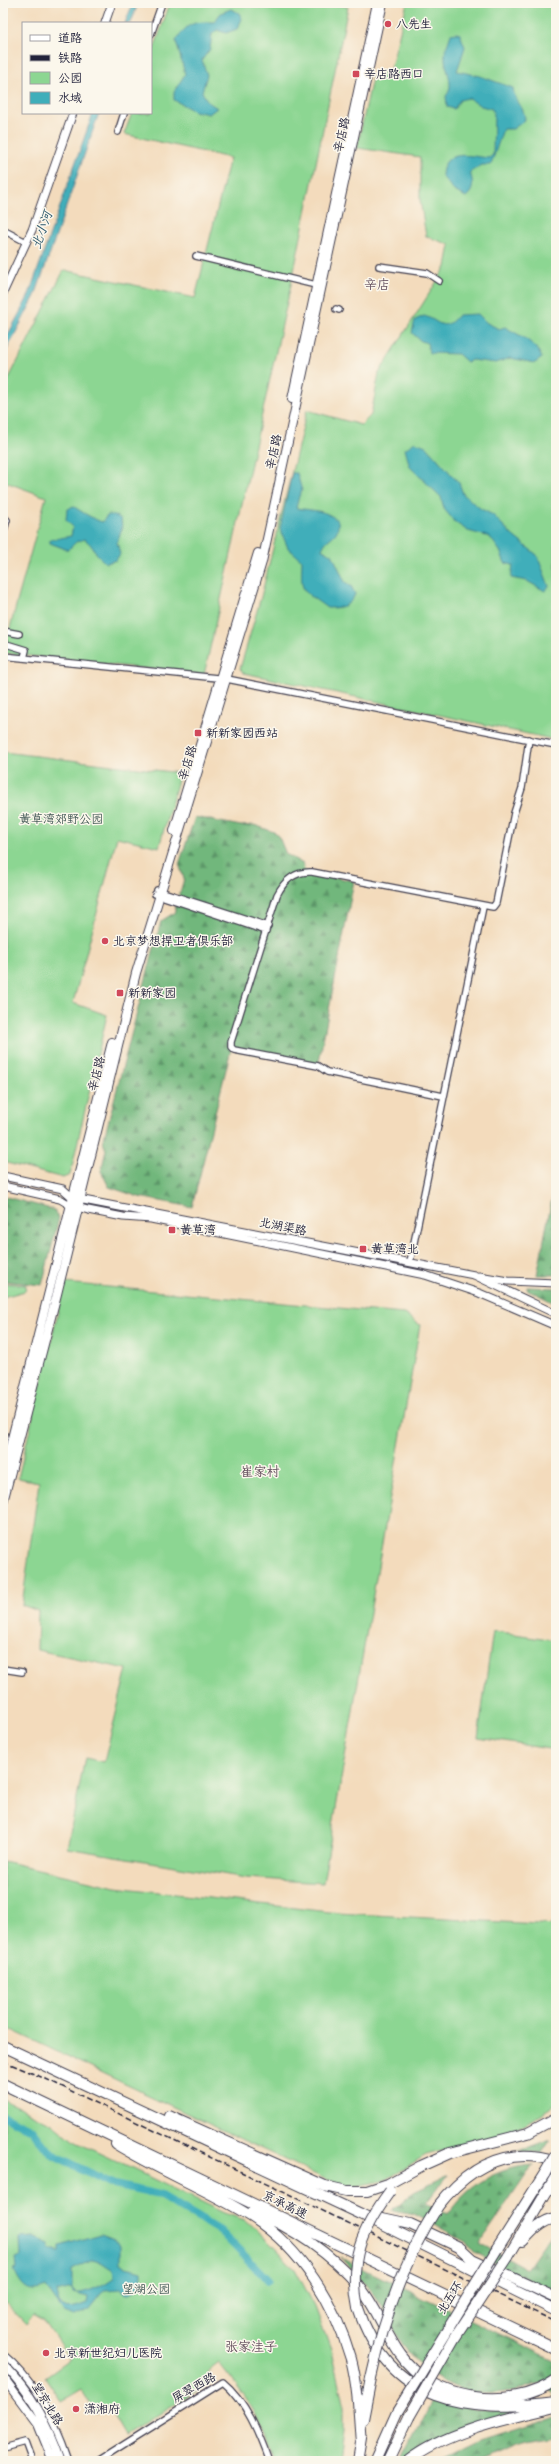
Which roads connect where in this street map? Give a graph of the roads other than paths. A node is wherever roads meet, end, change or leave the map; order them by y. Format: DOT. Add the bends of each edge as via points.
graph roads {
  1 [pos="112,3"];
  2 [pos="162,3"];
  3 [pos="377,3"];
  4 [pos="383,3"];
  5 [pos="105,22"];
  6 [pos="152,31"];
  7 [pos="73,114"];
  8 [pos="124,114"];
  9 [pos="118,132"];
  10 [pos="3,230"];
  11 [pos="26,242"];
  12 [pos="196,256"];
  13 [pos="379,266"];
  14 [pos="439,281"];
  15 [pos="319,286"];
  16 [pos="3,293"];
  17 [pos="3,516"];
  18 [pos="3,534"];
  19 [pos="3,631"];
  20 [pos="19,634"];
  21 [pos="3,642"];
  22 [pos="3,656"];
  23 [pos="24,658"];
  24 [pos="223,679"];
  25 [pos="529,739"];
  26 [pos="556,745"];
  27 [pos="158,893"];
  28 [pos="483,907"];
  29 [pos="267,929"];
  30 [pos="443,1096"];
  31 [pos="3,1176"];
  32 [pos="3,1186"];
  33 [pos="75,1202"];
  34 [pos="410,1262"];
  35 [pos="474,1276"];
  36 [pos="556,1283"];
  37 [pos="556,1314"];
  38 [pos="556,1326"];
  39 [pos="3,1474"];
  40 [pos="3,1502"];
  41 [pos="3,1669"];
  42 [pos="22,1672"];
  43 [pos="3,2046"];
  44 [pos="71,2076"];
  45 [pos="3,2084"];
  46 [pos="68,2115"];
  47 [pos="556,2118"];
  48 [pos="556,2154"];
  49 [pos="556,2161"];
  50 [pos="421,2166"];
  51 [pos="556,2176"];
  52 [pos="209,2193"];
  53 [pos="361,2214"];
  54 [pos="556,2218"];
  55 [pos="508,2257"];
  56 [pos="556,2298"];
  57 [pos="556,2311"];
  58 [pos="556,2349"];
  59 [pos="3,2354"];
  60 [pos="3,2364"];
  61 [pos="3,2377"];
  62 [pos="556,2380"];
  63 [pos="556,2402"];
  64 [pos="556,2407"];
  65 [pos="361,2444"];
  66 [pos="3,2448"];
  67 [pos="32,2461"];
  68 [pos="53,2461"];
  69 [pos="61,2461"];
  70 [pos="69,2461"];
  71 [pos="98,2461"];
  72 [pos="269,2461"];
  73 [pos="358,2461"];
  74 [pos="375,2461"];
  75 [pos="388,2461"];
  76 [pos="408,2461"];
  1 -- 5 [label="main road"];
  2 -- 6 [label="street"];
  3 -- 15 [label="main road, 辛店路"];
  4 -- 15 [label="main road, 辛店路"];
  7 -- 11 [label="main road"];
  8 -- 9 [label="street"];
  10 -- 11 [label="street"];
  11 -- 16 [label="main road"];
  12 -- 15 [label="street"];
  13 -- 14 [label="street" via="427,273"];
  15 -- 24 [label="main road, 辛店路" via="262,562"];
  17 -- 18 [label="street" via="7,520"];
  19 -- 20 [label="street"];
  21 -- 23 [label="street" via="26,650"];
  22 -- 23 [label="street"];
  23 -- 24 [label="street"];
  24 -- 25 [label="street"];
  24 -- 27 [label="main road, 辛店路"];
  25 -- 26 [label="street"];
  25 -- 28 [label="street" via="522,788 514,813 496,903 493,907"];
  27 -- 29 [label="street"];
  27 -- 33 [label="main road, 辛店路"];
  28 -- 29 [label="street" via="304,871 281,886"];
  28 -- 30 [label="street" via="448,1089"];
  29 -- 30 [label="street" via="230,1047 234,1050 318,1066 326,1072"];
  30 -- 34 [label="street"];
  31 -- 33 [label="main road, 北湖渠路" via="63,1189"];
  32 -- 33 [label="main road, 北湖渠路"];
  33 -- 34 [label="main road, 北湖渠路"];
  33 -- 38 [label="main road, 北湖渠路" via="123,1217 150,1219 425,1275 480,1293"];
  33 -- 39 [label="main road, 辛店路"];
  33 -- 40 [label="main road, 辛店路"];
  34 -- 35 [label="main road, 北湖渠路"];
  35 -- 36 [label="main road" via="508,1281"];
  35 -- 37 [label="main road, 北湖渠路"];
  41 -- 42 [label="street"];
  43 -- 44 [label="highway, 京承高速"];
  44 -- 50 [label="highway" via="207,2131 325,2186 347,2191 367,2191 388,2184"];
  44 -- 53 [label="highway, 京承高速"];
  45 -- 46 [label="highway, 京承高速"];
  46 -- 52 [label="highway" via="138,2158"];
  46 -- 58 [label="highway, 京承高速"];
  47 -- 50 [label="highway" via="528,2133 450,2154"];
  48 -- 74 [label="highway, 北五环, bridge" via="397,2412"];
  49 -- 65 [label="highway, bridge" via="545,2157 517,2156 492,2160 470,2173 451,2189 438,2206 422,2231 400,2280 379,2341 363,2414"];
  50 -- 63 [label="highway, bridge" via="390,2191 374,2212 361,2238 355,2265 354,2288 358,2308 364,2325 385,2362 403,2378 430,2393 461,2403 523,2406"];
  51 -- 55 [label="highway"];
  52 -- 62 [label="highway" via="259,2214 296,2234 335,2260 361,2288 400,2355 420,2376 452,2391 475,2397 502,2399 525,2395"];
  52 -- 65 [label="highway" via="253,2218 284,2242 313,2276 335,2317 351,2360"];
  53 -- 56 [label="highway" via="410,2224 459,2248 472,2259"];
  53 -- 57 [label="highway, 京承高速"];
  54 -- 55 [label="highway" via="534,2229"];
  55 -- 75 [label="highway, bridge" via="454,2339 409,2417"];
  59 -- 70 [label="street" via="38,2394 60,2434"];
  60 -- 69 [label="main road, 望京北路" via="32,2398 54,2440"];
  61 -- 68 [label="main road, 望京北路" via="38,2424"];
  64 -- 76 [label="highway" via="445,2440"];
  65 -- 73 [label="highway"];
  66 -- 67 [label="street" via="24,2442"];
  71 -- 72 [label="street, 屏翠西路" via="223,2382 249,2415"];
}
